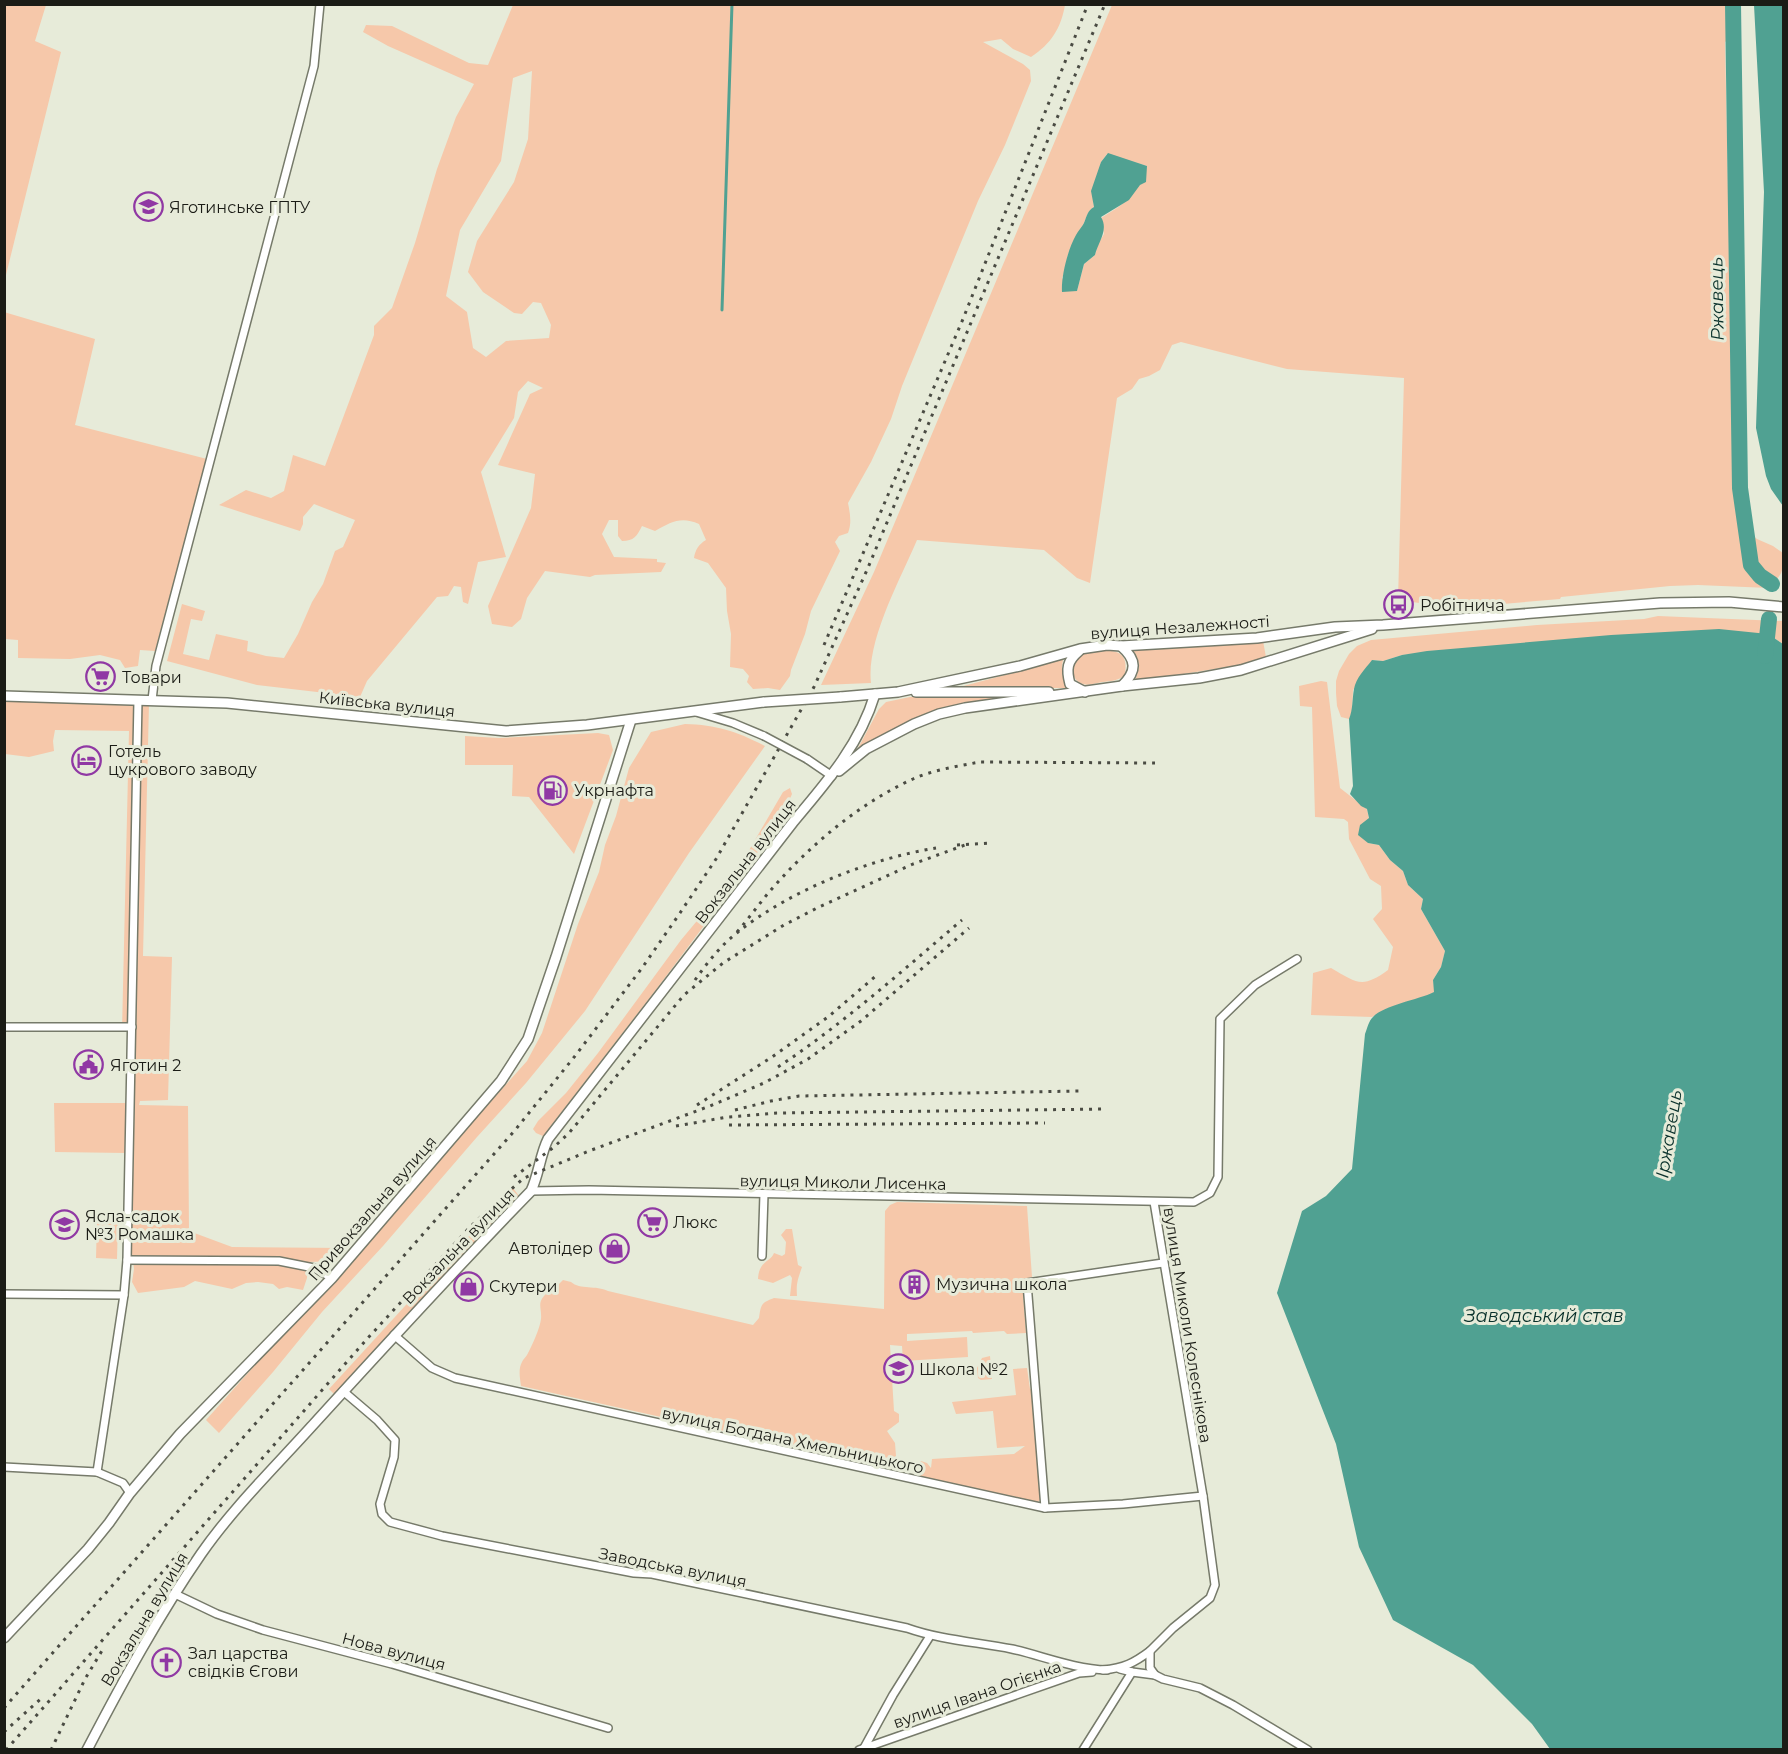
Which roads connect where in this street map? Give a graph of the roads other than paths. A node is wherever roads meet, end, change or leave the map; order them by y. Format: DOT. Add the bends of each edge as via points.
graph roads {
  1 [pos="320,4"];
  2 [pos="1784,607"];
  3 [pos="1383,625"];
  4 [pos="1121,646"];
  5 [pos="1080,649"];
  6 [pos="1122,686"];
  7 [pos="898,692"];
  8 [pos="1085,692"];
  9 [pos="875,694"];
  10 [pos="4,696"];
  11 [pos="138,700"];
  12 [pos="152,700"];
  13 [pos="764,702"];
  14 [pos="690,710"];
  15 [pos="632,720"];
  16 [pos="832,776"];
  17 [pos="1298,959"];
  18 [pos="4,1027"];
  19 [pos="132,1027"];
  20 [pos="531,1191"];
  21 [pos="764,1194"];
  22 [pos="1154,1202"];
  23 [pos="762,1256"];
  24 [pos="127,1260"];
  25 [pos="1163,1263"];
  26 [pos="332,1278"];
  27 [pos="4,1294"];
  28 [pos="124,1295"];
  29 [pos="394,1335"];
  30 [pos="343,1391"];
  31 [pos="4,1467"];
  32 [pos="97,1472"];
  33 [pos="130,1493"];
  34 [pos="1203,1496"];
  35 [pos="1045,1508"];
  36 [pos="175,1594"];
  37 [pos="930,1636"];
  38 [pos="4,1638"];
  39 [pos="1150,1654"];
  40 [pos="1120,1669"];
  41 [pos="1107,1670"];
  42 [pos="1132,1672"];
  43 [pos="1155,1675"];
  44 [pos="608,1728"];
  45 [pos="87,1749"];
  46 [pos="862,1749"];
  47 [pos="1083,1749"];
  48 [pos="1308,1749"];
  1 -- 12 [label="street" via="314,66 158,657"];
  2 -- 3 [label="street, вулиця Незалежності" via="1729,602 1660,603"];
  3 -- 4 [label="street, вулиця Незалежності" via="1335,627 1257,639"];
  3 -- 6 [label="street, вулиця Незалежності" via="1241,670"];
  4 -- 5 [label="street, вулиця Незалежності"];
  4 -- 6 [label="street" via="1133,660 1133,669"];
  5 -- 7 [label="street, вулиця Незалежності"];
  5 -- 8 [label="street" via="1071,658 1067,674 1070,684"];
  6 -- 8 [label="street, вулиця Незалежності"];
  7 -- 8 [label="street"];
  7 -- 9 [label="street, вулиця Незалежності"];
  8 -- 16 [label="street" via="939,714 866,749"];
  9 -- 13 [label="street, вулиця Незалежності, bridge"];
  9 -- 16 [label="street, Вокзальна вулиця" via="856,740"];
  10 -- 11 [label="street, Київська вулиця"];
  11 -- 12 [label="street, Київська вулиця"];
  11 -- 19 [label="street"];
  12 -- 15 [label="street, Київська вулиця" via="227,703 506,731"];
  13 -- 14 [label="street, Київська вулиця"];
  14 -- 15 [label="street, Київська вулиця"];
  14 -- 16 [label="street, bridge" via="764,736"];
  15 -- 26 [label="street, Привокзальна вулиця" via="528,1040 501,1081"];
  16 -- 20 [label="street, Вокзальна вулиця" via="548,1138"];
  17 -- 22 [label="street, вулиця Миколи Колеснікова" via="1255,985 1220,1019 1218,1177 1210,1193 1194,1202"];
  18 -- 19 [label="street"];
  19 -- 24 [label="street"];
  20 -- 21 [label="street, вулиця Миколи Лисенка"];
  20 -- 29 [label="street, Вокзальна вулиця"];
  21 -- 22 [label="street, вулиця Миколи Лисенка"];
  21 -- 23 [label="street"];
  22 -- 25 [label="street, вулиця Миколи Колеснікова"];
  24 -- 26 [label="street" via="279,1261 314,1268"];
  24 -- 28 [label="street"];
  25 -- 34 [label="street, вулиця Миколи Колеснікова"];
  25 -- 35 [label="street" via="1027,1283"];
  26 -- 33 [label="street, Привокзальна вулиця" via="180,1434"];
  27 -- 28 [label="street"];
  28 -- 32 [label="street"];
  29 -- 30 [label="street, Вокзальна вулиця"];
  29 -- 35 [label="street, вулиця Богдана Хмельницького" via="432,1368 455,1378"];
  30 -- 36 [label="street, Вокзальна вулиця" via="230,1517"];
  30 -- 37 [label="street, Заводська вулиця" via="395,1440 380,1504 382,1514 390,1522 488,1546 652,1574"];
  31 -- 32 [label="street"];
  32 -- 33 [label="street" via="123,1483"];
  33 -- 38 [label="street, Привокзальна вулиця" via="88,1549"];
  34 -- 35 [label="street, вулиця Богдана Хмельницького"];
  34 -- 39 [label="street, вулиця Миколи Колеснікова" via="1215,1586 1210,1598 1173,1628"];
  36 -- 44 [label="street, Нова вулиця" via="262,1630 381,1660"];
  36 -- 45 [label="street, Вокзальна вулиця"];
  37 -- 41 [label="street, Заводська вулиця"];
  37 -- 46 [label="street"];
  39 -- 40 [label="street, вулиця Миколи Колеснікова"];
  39 -- 43 [label="street" via="1150,1668"];
  40 -- 41 [label="street"];
  40 -- 42 [label="street"];
  41 -- 46 [label="street, вулиця Івана Огієнка" via="1079,1673"];
  42 -- 43 [label="street"];
  42 -- 47 [label="street"];
  43 -- 48 [label="street" via="1200,1688"];
}
